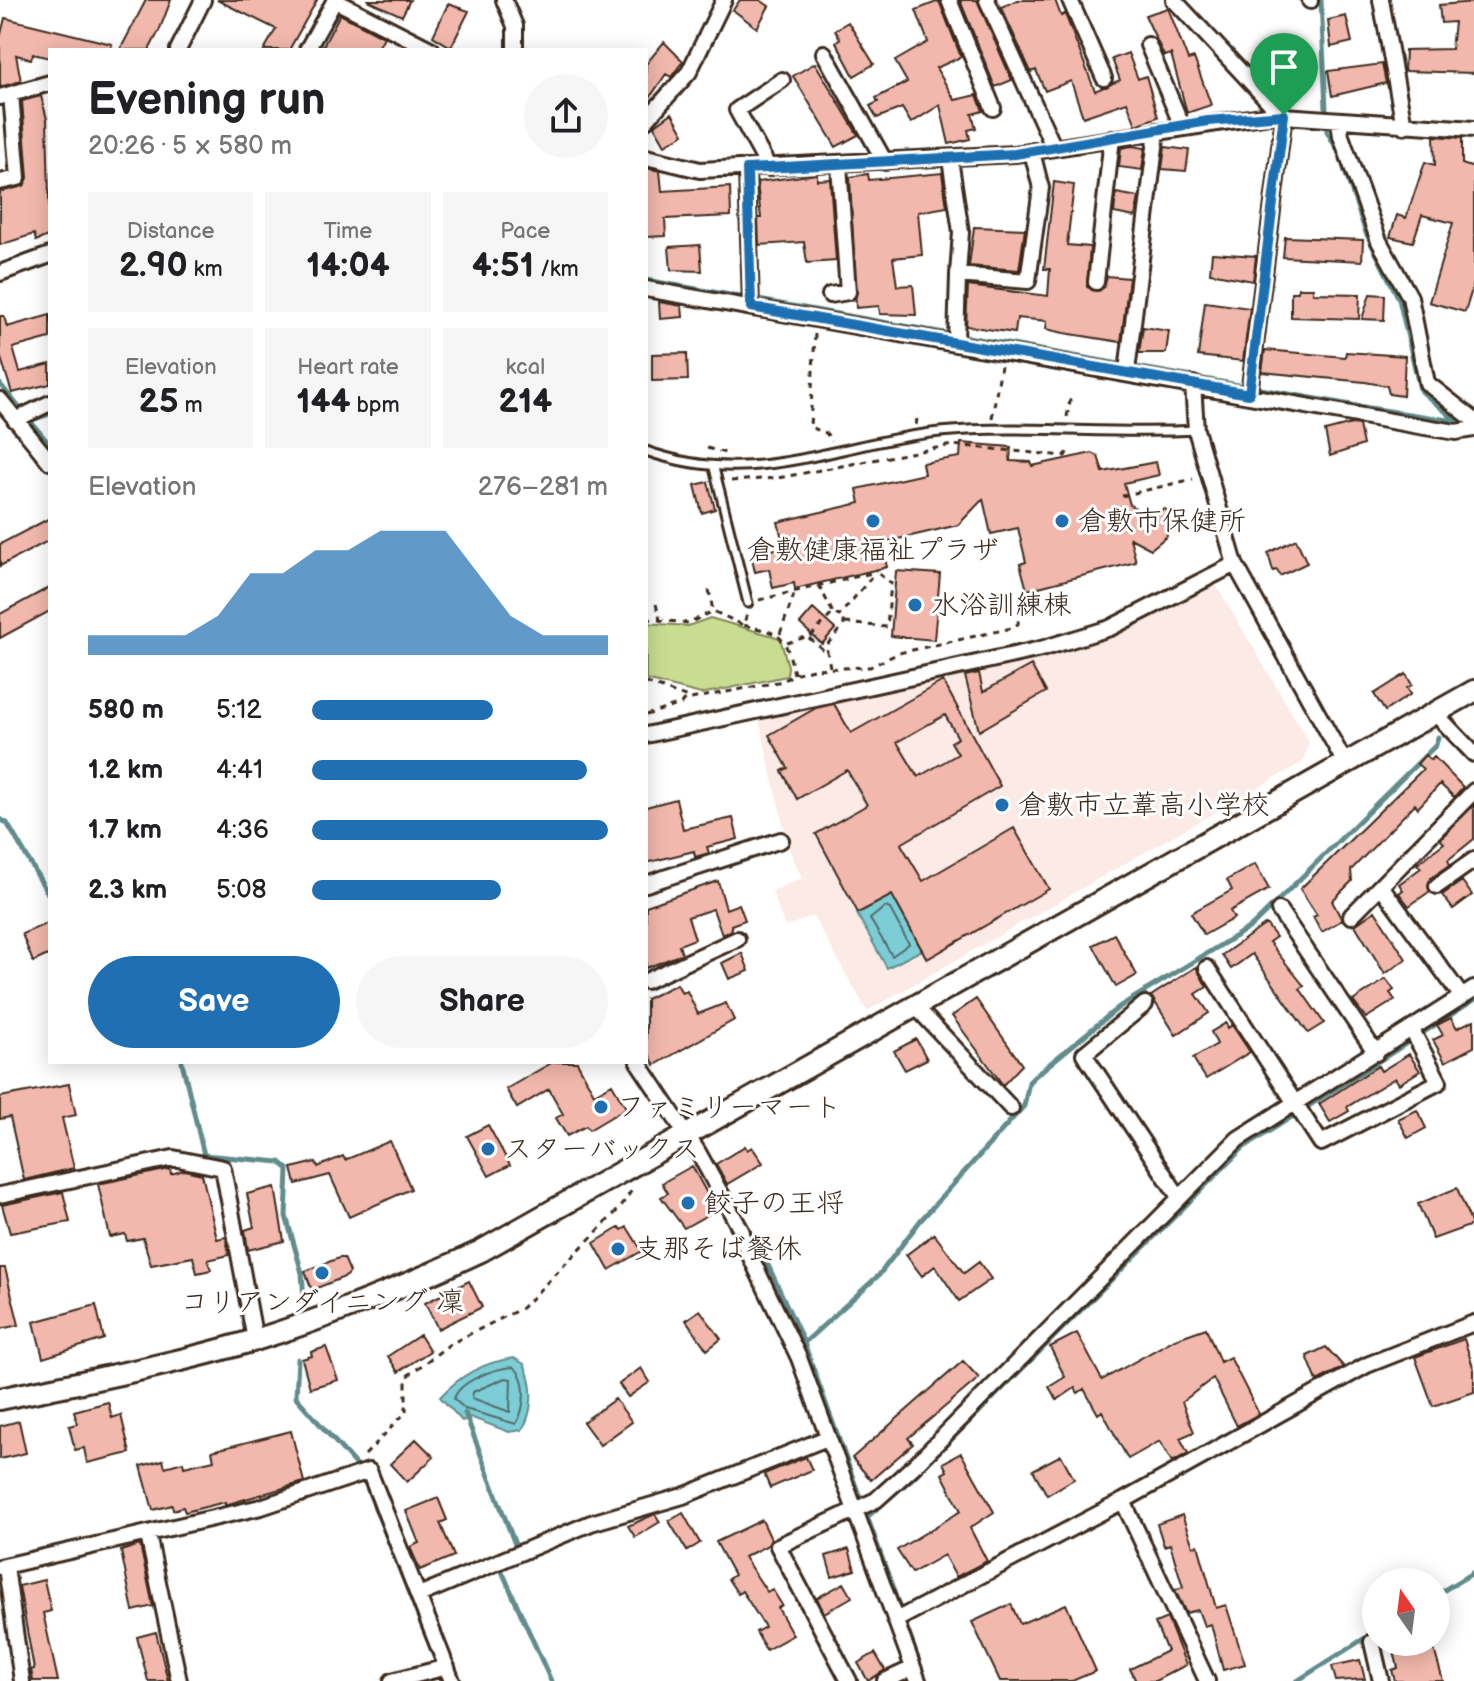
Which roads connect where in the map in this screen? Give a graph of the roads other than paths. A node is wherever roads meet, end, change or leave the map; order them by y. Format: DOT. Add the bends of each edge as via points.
graph roads {
  1 [pos="203,0"];
  2 [pos="334,0"];
  3 [pos="504,0"];
  4 [pos="724,0"];
  5 [pos="949,0"];
  6 [pos="987,0"];
  7 [pos="1070,0"];
  8 [pos="1174,0"];
  9 [pos="1381,0"];
  10 [pos="405,44"];
  11 [pos="1148,45"];
  12 [pos="179,48"];
  13 [pos="308,48"];
  14 [pos="515,48"];
  15 [pos="824,53"];
  16 [pos="1104,78"];
  17 [pos="782,80"];
  18 [pos="48,84"];
  19 [pos="5,96"];
  20 [pos="993,108"];
  21 [pos="1280,115"];
  22 [pos="648,118"];
  23 [pos="1330,120"];
  24 [pos="1182,126"];
  25 [pos="1404,126"];
  26 [pos="1474,129"];
  27 [pos="1157,131"];
  28 [pos="1112,138"];
  29 [pos="1054,148"];
  30 [pos="1032,152"];
  31 [pos="648,157"];
  32 [pos="950,159"];
  33 [pos="885,162"];
  34 [pos="839,165"];
  35 [pos="769,168"];
  36 [pos="747,169"];
  37 [pos="0,182"];
  38 [pos="48,256"];
  39 [pos="0,273"];
  40 [pos="958,275"];
  41 [pos="1096,282"];
  42 [pos="648,289"];
  43 [pos="830,295"];
  44 [pos="751,302"];
  45 [pos="956,337"];
  46 [pos="1128,366"];
  47 [pos="1193,384"];
  48 [pos="1250,389"];
  49 [pos="0,400"];
  50 [pos="48,404"];
  51 [pos="22,416"];
  52 [pos="1471,427"];
  53 [pos="1196,430"];
  54 [pos="648,452"];
  55 [pos="48,459"];
  56 [pos="714,468"];
  57 [pos="1235,564"];
  58 [pos="748,603"];
  59 [pos="1474,691"];
  60 [pos="1435,713"];
  61 [pos="648,735"];
  62 [pos="1474,754"];
  63 [pos="1345,763"];
  64 [pos="1474,791"];
  65 [pos="781,840"];
  66 [pos="1474,860"];
  67 [pos="648,883"];
  68 [pos="1381,886"];
  69 [pos="1437,886"];
  70 [pos="1279,910"];
  71 [pos="1351,916"];
  72 [pos="737,939"];
  73 [pos="1207,968"];
  74 [pos="648,980"];
  75 [pos="1468,993"];
  76 [pos="1145,1004"];
  77 [pos="916,1007"];
  78 [pos="1414,1034"];
  79 [pos="1376,1053"];
  80 [pos="639,1064"];
  81 [pos="1011,1108"];
  82 [pos="1299,1108"];
  83 [pos="687,1136"];
  84 [pos="0,1195"];
  85 [pos="1179,1197"];
  86 [pos="1474,1323"];
  87 [pos="255,1340"];
  88 [pos="0,1399"];
  89 [pos="827,1438"];
  90 [pos="1123,1501"];
  91 [pos="861,1507"];
  92 [pos="148,1535"];
  93 [pos="3,1567"];
  94 [pos="419,1595"];
  95 [pos="901,1617"];
  96 [pos="1375,1656"];
  97 [pos="444,1672"];
  98 [pos="916,1674"];
  99 [pos="22,1681"];
  100 [pos="179,1681"];
  101 [pos="392,1681"];
  102 [pos="849,1681"];
  103 [pos="885,1681"];
  104 [pos="1207,1681"];
  105 [pos="1381,1681"];
  1 -- 12 [label="street"];
  2 -- 10 [label="street"];
  2 -- 13 [label="street"];
  3 -- 14 [label="street" via="515,26"];
  4 -- 22 [label="street" via="689,72"];
  5 -- 20 [label="street"];
  6 -- 29 [label="street"];
  7 -- 16 [label="street"];
  8 -- 21 [label="street"];
  9 -- 25 [label="street"];
  11 -- 24 [label="street"];
  15 -- 33 [label="street"];
  17 -- 35 [label="street" via="737,110"];
  18 -- 19 [label="street"];
  19 -- 37 [label="street" via="18,178"];
  21 -- 23 [label="street"];
  21 -- 24 [label="street"];
  21 -- 48 [label="street"];
  23 -- 25 [label="street"];
  23 -- 52 [label="street" via="1373,226 1410,297 1427,383"];
  24 -- 27 [label="street"];
  25 -- 26 [label="street"];
  27 -- 28 [label="street"];
  27 -- 46 [label="street"];
  28 -- 29 [label="street"];
  28 -- 41 [label="street"];
  29 -- 30 [label="street"];
  30 -- 32 [label="street"];
  30 -- 40 [label="street" via="1041,188 1028,281"];
  31 -- 36 [label="street" via="700,170"];
  32 -- 33 [label="street"];
  32 -- 40 [label="street" via="961,232"];
  33 -- 34 [label="street"];
  34 -- 35 [label="street"];
  34 -- 43 [label="street" via="848,292"];
  35 -- 36 [label="street"];
  36 -- 44 [label="street"];
  38 -- 39 [label="street"];
  40 -- 45 [label="street"];
  42 -- 44 [label="street"];
  44 -- 45 [label="street" via="816,318"];
  45 -- 46 [label="street" via="1004,351"];
  46 -- 47 [label="street"];
  47 -- 48 [label="street"];
  47 -- 53 [label="street"];
  48 -- 52 [label="street"];
  49 -- 51 [label="street"];
  50 -- 51 [label="street"];
  51 -- 55 [label="street"];
  53 -- 56 [label="lane" via="939,432 771,465"];
  53 -- 57 [label="street"];
  54 -- 56 [label="lane"];
  56 -- 58 [label="lane"];
  57 -- 61 [label="street" via="1110,628 1041,649"];
  57 -- 63 [label="street"];
  59 -- 60 [label="street"];
  60 -- 62 [label="street"];
  60 -- 63 [label="street"];
  63 -- 77 [label="street"];
  64 -- 68 [label="street"];
  65 -- 67 [label="street"];
  66 -- 69 [label="street"];
  68 -- 71 [label="street"];
  68 -- 75 [label="street"];
  70 -- 79 [label="street"];
  72 -- 74 [label="street"];
  73 -- 82 [label="street"];
  75 -- 78 [label="street"];
  76 -- 85 [label="street" via="1084,1054"];
  77 -- 81 [label="street"];
  77 -- 83 [label="street"];
  78 -- 79 [label="street"];
  78 -- 82 [label="street" via="1439,1082 1321,1143"];
  79 -- 82 [label="street"];
  80 -- 83 [label="street"];
  82 -- 85 [label="street" via="1238,1139"];
  83 -- 87 [label="street" via="481,1251 359,1304"];
  83 -- 89 [label="street" via="742,1232 799,1358"];
  84 -- 87 [label="street" via="173,1158 223,1168"];
  85 -- 91 [label="street" via="916,1464"];
  86 -- 90 [label="street" via="1367,1365"];
  87 -- 88 [label="street"];
  89 -- 91 [label="street"];
  89 -- 94 [label="street" via="683,1496 591,1523"];
  90 -- 95 [label="street"];
  90 -- 104 [label="street"];
  91 -- 95 [label="street"];
  91 -- 102 [label="street" via="778,1546"];
  92 -- 93 [label="street"];
  92 -- 94 [label="street" via="261,1507 364,1473"];
  92 -- 100 [label="street"];
  93 -- 99 [label="street"];
  94 -- 97 [label="street"];
  95 -- 98 [label="street"];
  96 -- 105 [label="street"];
  97 -- 101 [label="street"];
  98 -- 103 [label="street"];
}
